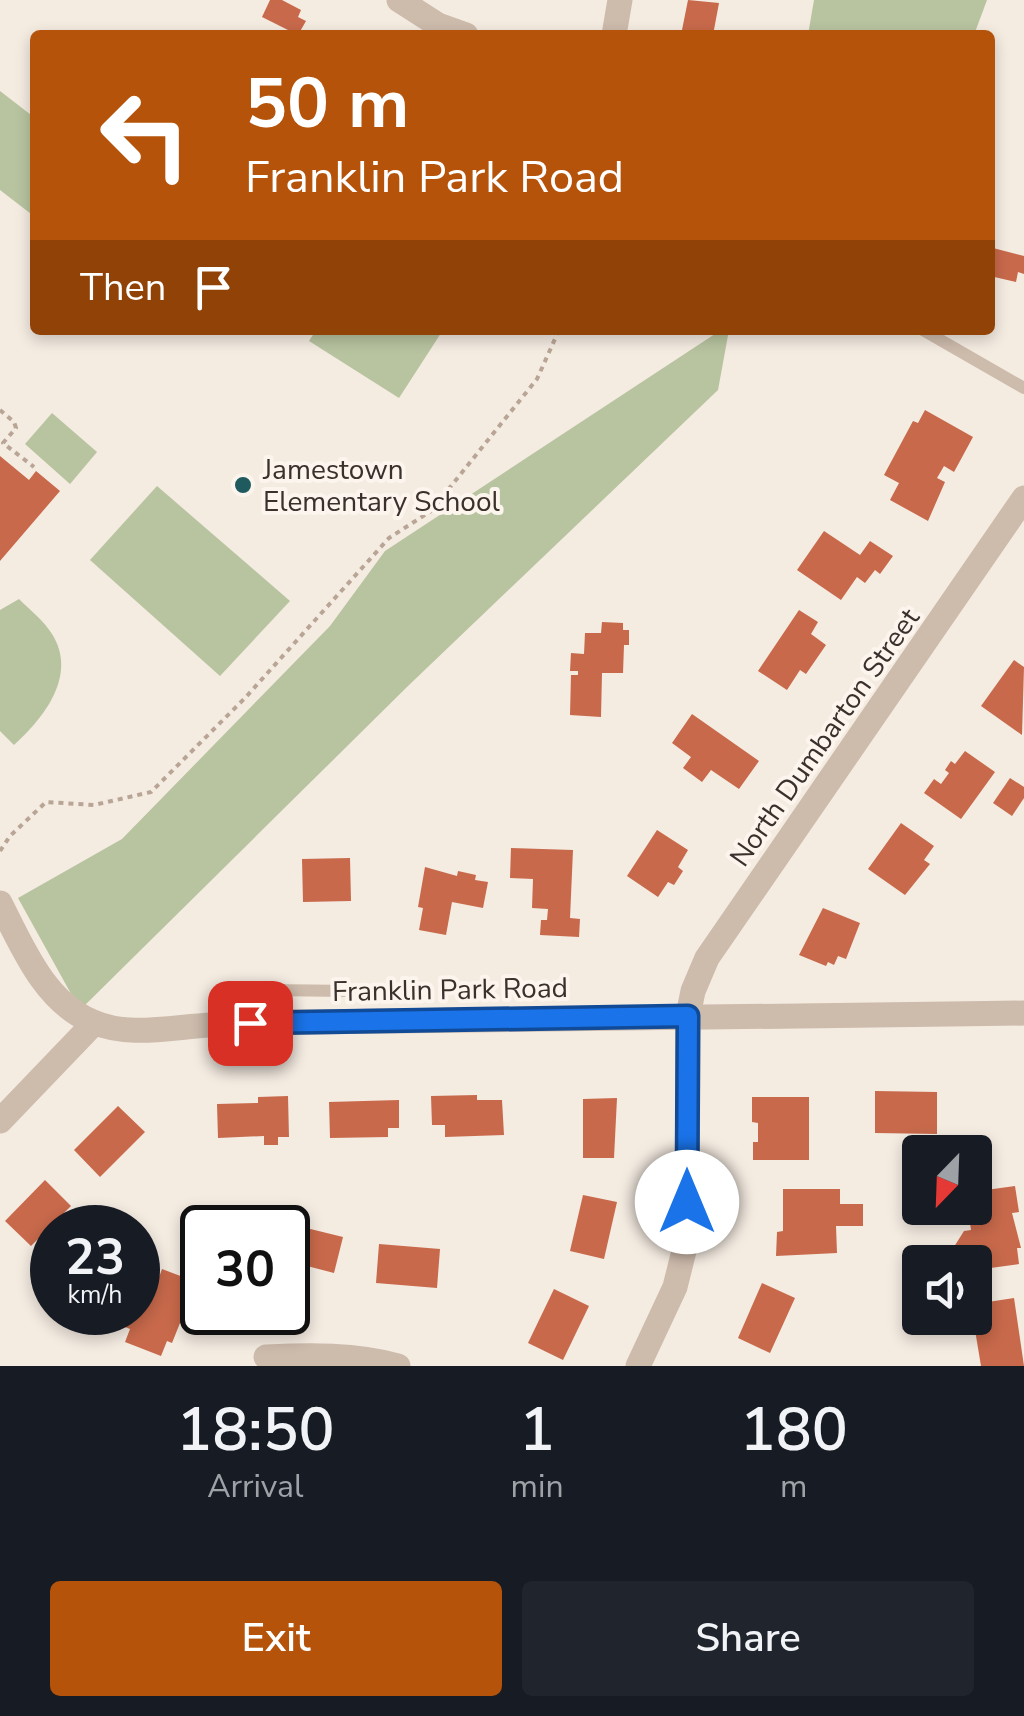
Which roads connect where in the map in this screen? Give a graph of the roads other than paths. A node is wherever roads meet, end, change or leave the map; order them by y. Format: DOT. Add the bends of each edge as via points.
graph roads {
  1 [pos="398,0"];
  2 [pos="620,0"];
  3 [pos="453,30"];
  4 [pos="615,30"];
  5 [pos="932,335"];
  6 [pos="1024,388"];
  7 [pos="1024,498"];
  8 [pos="0,903"];
  9 [pos="353,991"];
  10 [pos="1024,1013"];
  11 [pos="688,1016"];
  12 [pos="94,1023"];
  13 [pos="241,1024"];
  14 [pos="0,1120"];
  15 [pos="266,1358"];
  16 [pos="398,1366"];
  17 [pos="638,1366"];
  1 -- 3 [label="street"];
  2 -- 4 [label="street"];
  5 -- 6 [label="lane"];
  7 -- 11 [label="street, North Dumbarton Street" via="707,958"];
  8 -- 12 [label="street, Franklin Park Road" via="48,988"];
  9 -- 13 [label="lane" via="266,990 248,1003"];
  10 -- 11 [label="street, Franklin Park Road"];
  11 -- 13 [label="street, Franklin Park Road"];
  11 -- 17 [label="street, North Dumbarton Street" via="687,1239 675,1287"];
  12 -- 13 [label="street, Franklin Park Road" via="144,1031"];
  12 -- 14 [label="street"];
  15 -- 16 [label="street" via="305,1355"];
}
